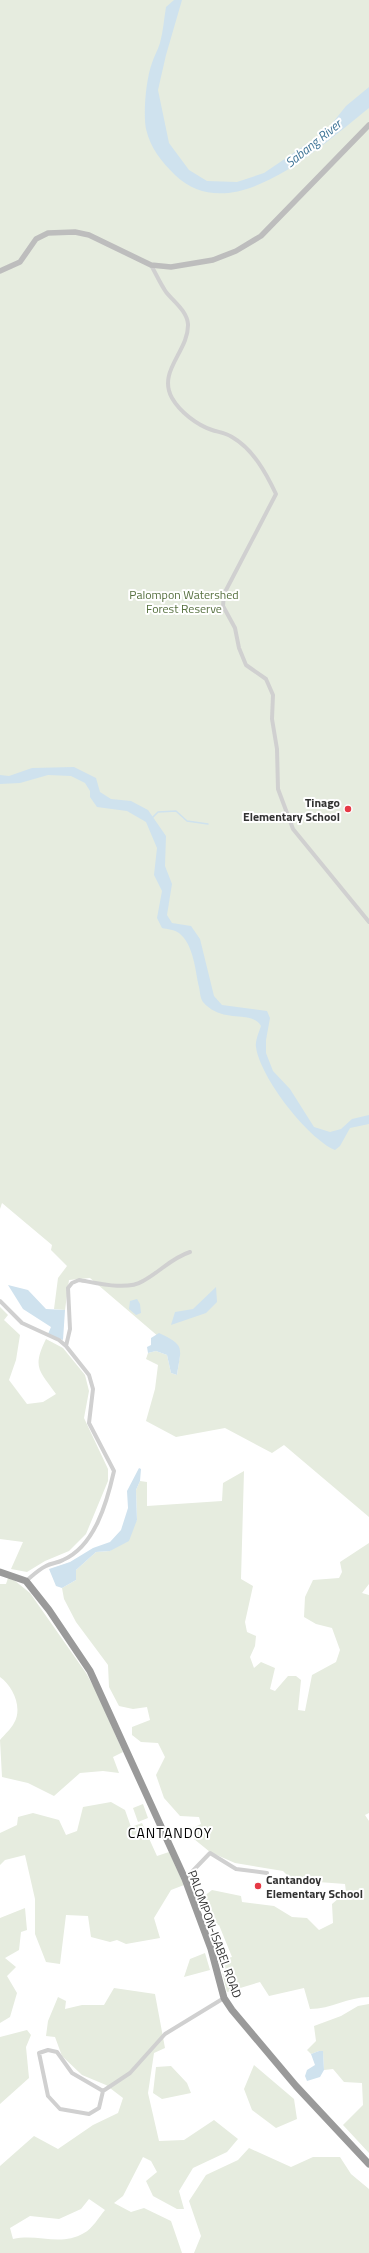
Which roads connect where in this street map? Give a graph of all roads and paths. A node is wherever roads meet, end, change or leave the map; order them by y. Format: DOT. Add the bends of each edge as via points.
graph roads {
  1 [pos="369,126"];
  2 [pos="151,265"];
  3 [pos="0,271"];
  4 [pos="369,922"];
  5 [pos="190,1252"];
  6 [pos="0,1301"];
  7 [pos="66,1346"];
  8 [pos="0,1572"];
  9 [pos="26,1581"];
  10 [pos="267,1873"];
  11 [pos="185,1879"];
  12 [pos="224,1998"];
  13 [pos="103,2091"];
  14 [pos="369,2164"];
  1 -- 2 [label="main road" via="261,236 236,251 213,260 170,267"];
  2 -- 3 [label="main road" via="89,235 75,232 48,233 36,239 20,262"];
  2 -- 4 [label="street" via="188,323 186,336 168,380 167,386 173,399 188,417 210,430 232,437 247,450 265,472 276,494 224,594 224,606 235,628 246,665 266,679 273,695 272,719 277,749 278,790 293,829"];
  5 -- 7 [label="street" via="178,1256 142,1282 133,1285 79,1280 72,1283 68,1288 70,1330"];
  6 -- 7 [label="street" via="22,1323"];
  7 -- 9 [label="street" via="89,1375 93,1388 89,1423 114,1471 99,1520 90,1536 72,1555 63,1561 46,1566"];
  8 -- 9 [label="highway"];
  9 -- 11 [label="highway, PALOMPON-ISABEL ROAD" via="90,1671"];
  10 -- 11 [label="street" via="236,1869 210,1853"];
  11 -- 12 [label="highway, PALOMPON-ISABEL ROAD" via="211,1949"];
  12 -- 13 [label="street" via="165,2034 130,2073"];
  12 -- 14 [label="highway, PALOMPON-ISABEL ROAD" via="296,2086"];
  13 -- 13 [label="street" via="72,2073 57,2052 48,2050 39,2053 48,2096 60,2108 89,2114 99,2108"];
}
